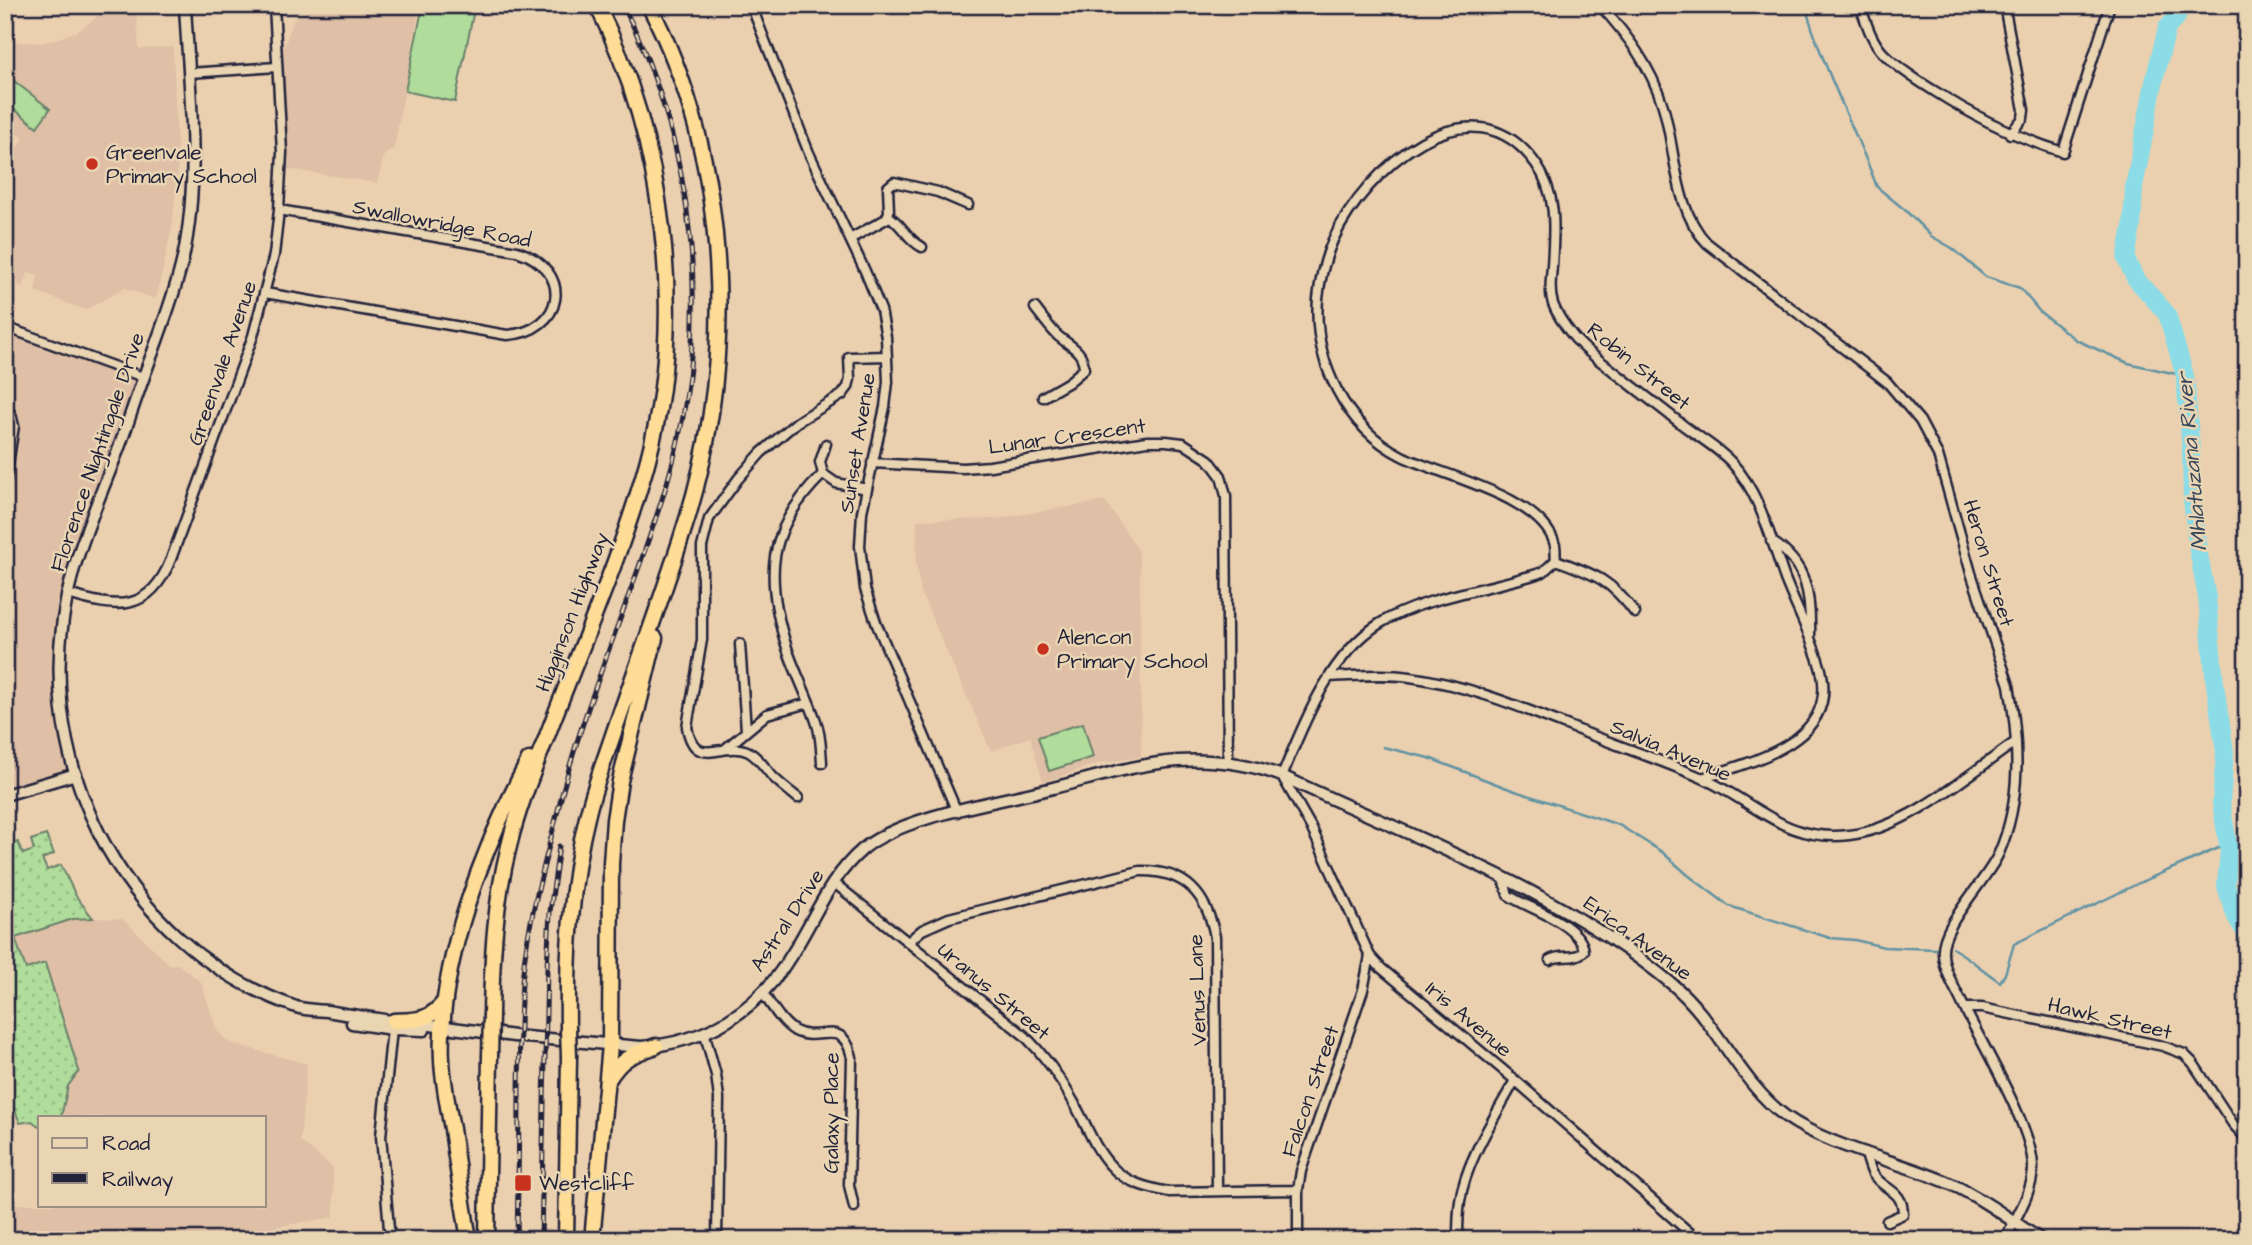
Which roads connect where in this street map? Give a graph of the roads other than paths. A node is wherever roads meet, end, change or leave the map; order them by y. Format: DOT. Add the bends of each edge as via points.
graph roads {
  1 [pos="186,5"];
  2 [pos="274,5"];
  3 [pos="597,5"];
  4 [pos="649,5"];
  5 [pos="751,5"];
  6 [pos="1600,5"];
  7 [pos="1860,5"];
  8 [pos="2004,5"];
  9 [pos="2110,5"];
  10 [pos="277,67"];
  11 [pos="189,73"];
  12 [pos="2010,134"];
  13 [pos="968,205"];
  14 [pos="279,210"];
  15 [pos="888,216"];
  16 [pos="850,239"];
  17 [pos="922,247"];
  18 [pos="265,293"];
  19 [pos="1035,308"];
  20 [pos="5,327"];
  21 [pos="887,356"];
  22 [pos="144,377"];
  23 [pos="1043,397"];
  24 [pos="5,409"];
  25 [pos="826,444"];
  26 [pos="872,463"];
  27 [pos="823,474"];
  28 [pos="5,483"];
  29 [pos="867,489"];
  30 [pos="684,530"];
  31 [pos="1771,541"];
  32 [pos="1556,560"];
  33 [pos="68,594"];
  34 [pos="1636,613"];
  35 [pos="1810,641"];
  36 [pos="740,644"];
  37 [pos="1330,677"];
  38 [pos="809,703"];
  39 [pos="558,706"];
  40 [pos="746,730"];
  41 [pos="2014,743"];
  42 [pos="724,750"];
  43 [pos="1228,761"];
  44 [pos="822,763"];
  45 [pos="76,774"];
  46 [pos="1282,776"];
  47 [pos="1702,778"];
  48 [pos="5,795"];
  49 [pos="798,798"];
  50 [pos="957,812"];
  51 [pos="1503,877"];
  52 [pos="833,882"];
  53 [pos="908,942"];
  54 [pos="1370,956"];
  55 [pos="1550,960"];
  56 [pos="762,992"];
  57 [pos="445,1001"];
  58 [pos="1965,1008"];
  59 [pos="312,1011"];
  60 [pos="393,1025"];
  61 [pos="442,1028"];
  62 [pos="705,1035"];
  63 [pos="610,1045"];
  64 [pos="656,1046"];
  65 [pos="608,1080"];
  66 [pos="1515,1080"];
  67 [pos="2247,1139"];
  68 [pos="1866,1152"];
  69 [pos="1217,1190"];
  70 [pos="1298,1190"];
  71 [pos="854,1207"];
  72 [pos="1887,1221"];
  73 [pos="2014,1222"];
  74 [pos="390,1240"];
  75 [pos="469,1240"];
  76 [pos="487,1240"];
  77 [pos="566,1240"];
  78 [pos="592,1240"];
  79 [pos="717,1240"];
  80 [pos="1298,1240"];
  81 [pos="1458,1240"];
  82 [pos="1698,1240"];
  83 [pos="2008,1240"];
  84 [pos="2040,1240"];
  1 -- 11 [label="street, Florence Nightingale Drive"];
  2 -- 10 [label="street, Greenvale Avenue"];
  3 -- 39 [label="highway, Higginson Highway" via="616,46 650,158 661,220 667,323 648,460 625,534"];
  4 -- 30 [label="highway" via="681,80 695,128 711,205 719,289 712,407 704,458"];
  5 -- 16 [label="street, Sunset Avenue" via="809,153"];
  6 -- 41 [label="street, Heron Street" via="1655,83 1693,227 1707,243 1887,382 1920,421 1945,477 2009,685"];
  7 -- 12 [label="street" via="1876,44 1906,72"];
  8 -- 12 [label="street" via="2024,110"];
  9 -- 12 [label="street" via="2063,152"];
  10 -- 11 [label="street"];
  10 -- 14 [label="street, Greenvale Avenue" via="282,152"];
  11 -- 22 [label="street, Florence Nightingale Drive" via="193,184 188,231 176,285"];
  13 -- 15 [label="street" via="894,182 888,187"];
  14 -- 18 [label="street, Greenvale Avenue"];
  14 -- 18 [label="street, Swallowridge Road" via="532,256 548,269 555,300 541,322 522,334 507,335"];
  15 -- 16 [label="street"];
  15 -- 17 [label="street"];
  16 -- 21 [label="street, Sunset Avenue" via="881,310"];
  18 -- 33 [label="street, Greenvale Avenue" via="164,577 150,593 132,603"];
  19 -- 23 [label="street" via="1084,360 1084,369"];
  20 -- 22 [label="street"];
  21 -- 26 [label="street, Sunset Avenue" via="885,407"];
  21 -- 42 [label="street" via="849,357 850,379 842,395 797,422 761,453 709,519 702,547 702,640 687,727 695,748"];
  22 -- 33 [label="street, Florence Nightingale Drive"];
  24 -- 28 [label="street" via="14,420"];
  25 -- 27 [label="street" via="820,462"];
  26 -- 29 [label="street, Sunset Avenue"];
  26 -- 43 [label="street, Lunar Crescent" via="990,466 1147,441 1183,443 1209,460 1221,476 1226,496"];
  27 -- 29 [label="street" via="836,483"];
  27 -- 38 [label="street" via="788,518 772,574 788,652"];
  29 -- 50 [label="street, Sunset Avenue" via="859,546 865,589"];
  30 -- 63 [label="highway" via="633,725 614,820"];
  30 -- 77 [label="highway, bridge" via="588,812 573,894 567,951"];
  31 -- 32 [label="street, Robin Street" via="1752,491 1730,461 1576,340 1554,307 1550,292 1553,204 1548,185 1536,164 1502,134 1463,126 1427,137 1407,152 1374,181 1334,238 1318,300 1324,361 1345,404 1371,435 1400,455 1508,498 1544,526 1555,543"];
  31 -- 35 [label="street, Robin Street"];
  31 -- 35 [label="street" via="1788,552 1805,583 1810,598"];
  32 -- 34 [label="street" via="1605,580"];
  32 -- 37 [label="street" via="1543,572 1435,601 1381,622 1356,643"];
  33 -- 45 [label="street, Florence Nightingale Drive" via="60,671 64,724"];
  35 -- 47 [label="street, Robin Street" via="1824,689 1811,724 1787,747"];
  36 -- 40 [label="street"];
  37 -- 46 [label="street"];
  37 -- 47 [label="street, Salvia Avenue" via="1391,675 1459,688"];
  38 -- 40 [label="street" via="767,713"];
  38 -- 44 [label="street" via="817,723"];
  39 -- 57 [label="highway" via="515,787 481,868 457,943"];
  39 -- 76 [label="highway, Higginson Highway, bridge" via="509,845 493,936"];
  40 -- 42 [label="street"];
  41 -- 47 [label="street, Salvia Avenue" via="1895,822 1853,835 1828,837 1790,829"];
  41 -- 58 [label="street, Heron Street" via="2016,788 2004,841 1943,943 1945,967"];
  42 -- 49 [label="street" via="742,749 752,754"];
  43 -- 46 [label="street, Astral Drive"];
  43 -- 50 [label="street, Astral Drive" via="1150,764"];
  45 -- 48 [label="street"];
  45 -- 59 [label="street, Florence Nightingale Drive" via="107,852 165,926 220,970 276,999"];
  46 -- 51 [label="street, Erica Avenue"];
  46 -- 54 [label="street, Iris Avenue" via="1311,827"];
  50 -- 52 [label="street, Astral Drive" via="878,839 853,858"];
  51 -- 55 [label="street" via="1508,895 1564,925 1583,945 1584,951 1577,956"];
  51 -- 68 [label="street, Erica Avenue" via="1583,920 1674,985 1784,1115"];
  52 -- 53 [label="street, Uranus Street"];
  52 -- 56 [label="street, Astral Drive" via="791,956"];
  53 -- 69 [label="street, Uranus Street" via="1002,1015 1042,1053 1112,1167 1128,1180 1169,1192"];
  53 -- 69 [label="street, Venus Lane" via="949,918 1140,871 1155,870 1191,886 1207,907 1215,937"];
  54 -- 66 [label="street, Iris Avenue"];
  54 -- 70 [label="street, Falcon Street"];
  56 -- 62 [label="street, Astral Drive"];
  56 -- 71 [label="street, Galaxy Place" via="793,1030 843,1036 850,1046 849,1185"];
  57 -- 60 [label="highway" via="432,1016"];
  57 -- 61 [label="highway"];
  58 -- 67 [label="street, Hawk Street" via="1995,1010 2183,1054"];
  58 -- 73 [label="street, Heron Street" via="2032,1155 2030,1185"];
  59 -- 60 [label="street, Florence Nightingale Drive"];
  59 -- 60 [label="street, Florence Nightingale Drive" via="335,1019"];
  60 -- 61 [label="street, Florence Nightingale Drive"];
  60 -- 74 [label="street" via="381,1136"];
  61 -- 63 [label="street, Astral Drive"];
  61 -- 75 [label="highway" via="445,1087"];
  62 -- 64 [label="street, Astral Drive"];
  62 -- 79 [label="street" via="719,1098"];
  63 -- 64 [label="street, Astral Drive"];
  63 -- 65 [label="highway"];
  64 -- 65 [label="highway" via="625,1058"];
  65 -- 78 [label="highway"];
  66 -- 81 [label="street" via="1465,1181"];
  66 -- 82 [label="street, Iris Avenue"];
  68 -- 72 [label="street" via="1873,1173 1902,1203 1903,1214"];
  68 -- 73 [label="street, Erica Avenue" via="1950,1184"];
  69 -- 70 [label="street, Uranus Street"];
  70 -- 80 [label="street, Falcon Street"];
  73 -- 83 [label="street, Heron Street"];
  73 -- 84 [label="street, Erica Avenue"];
}
